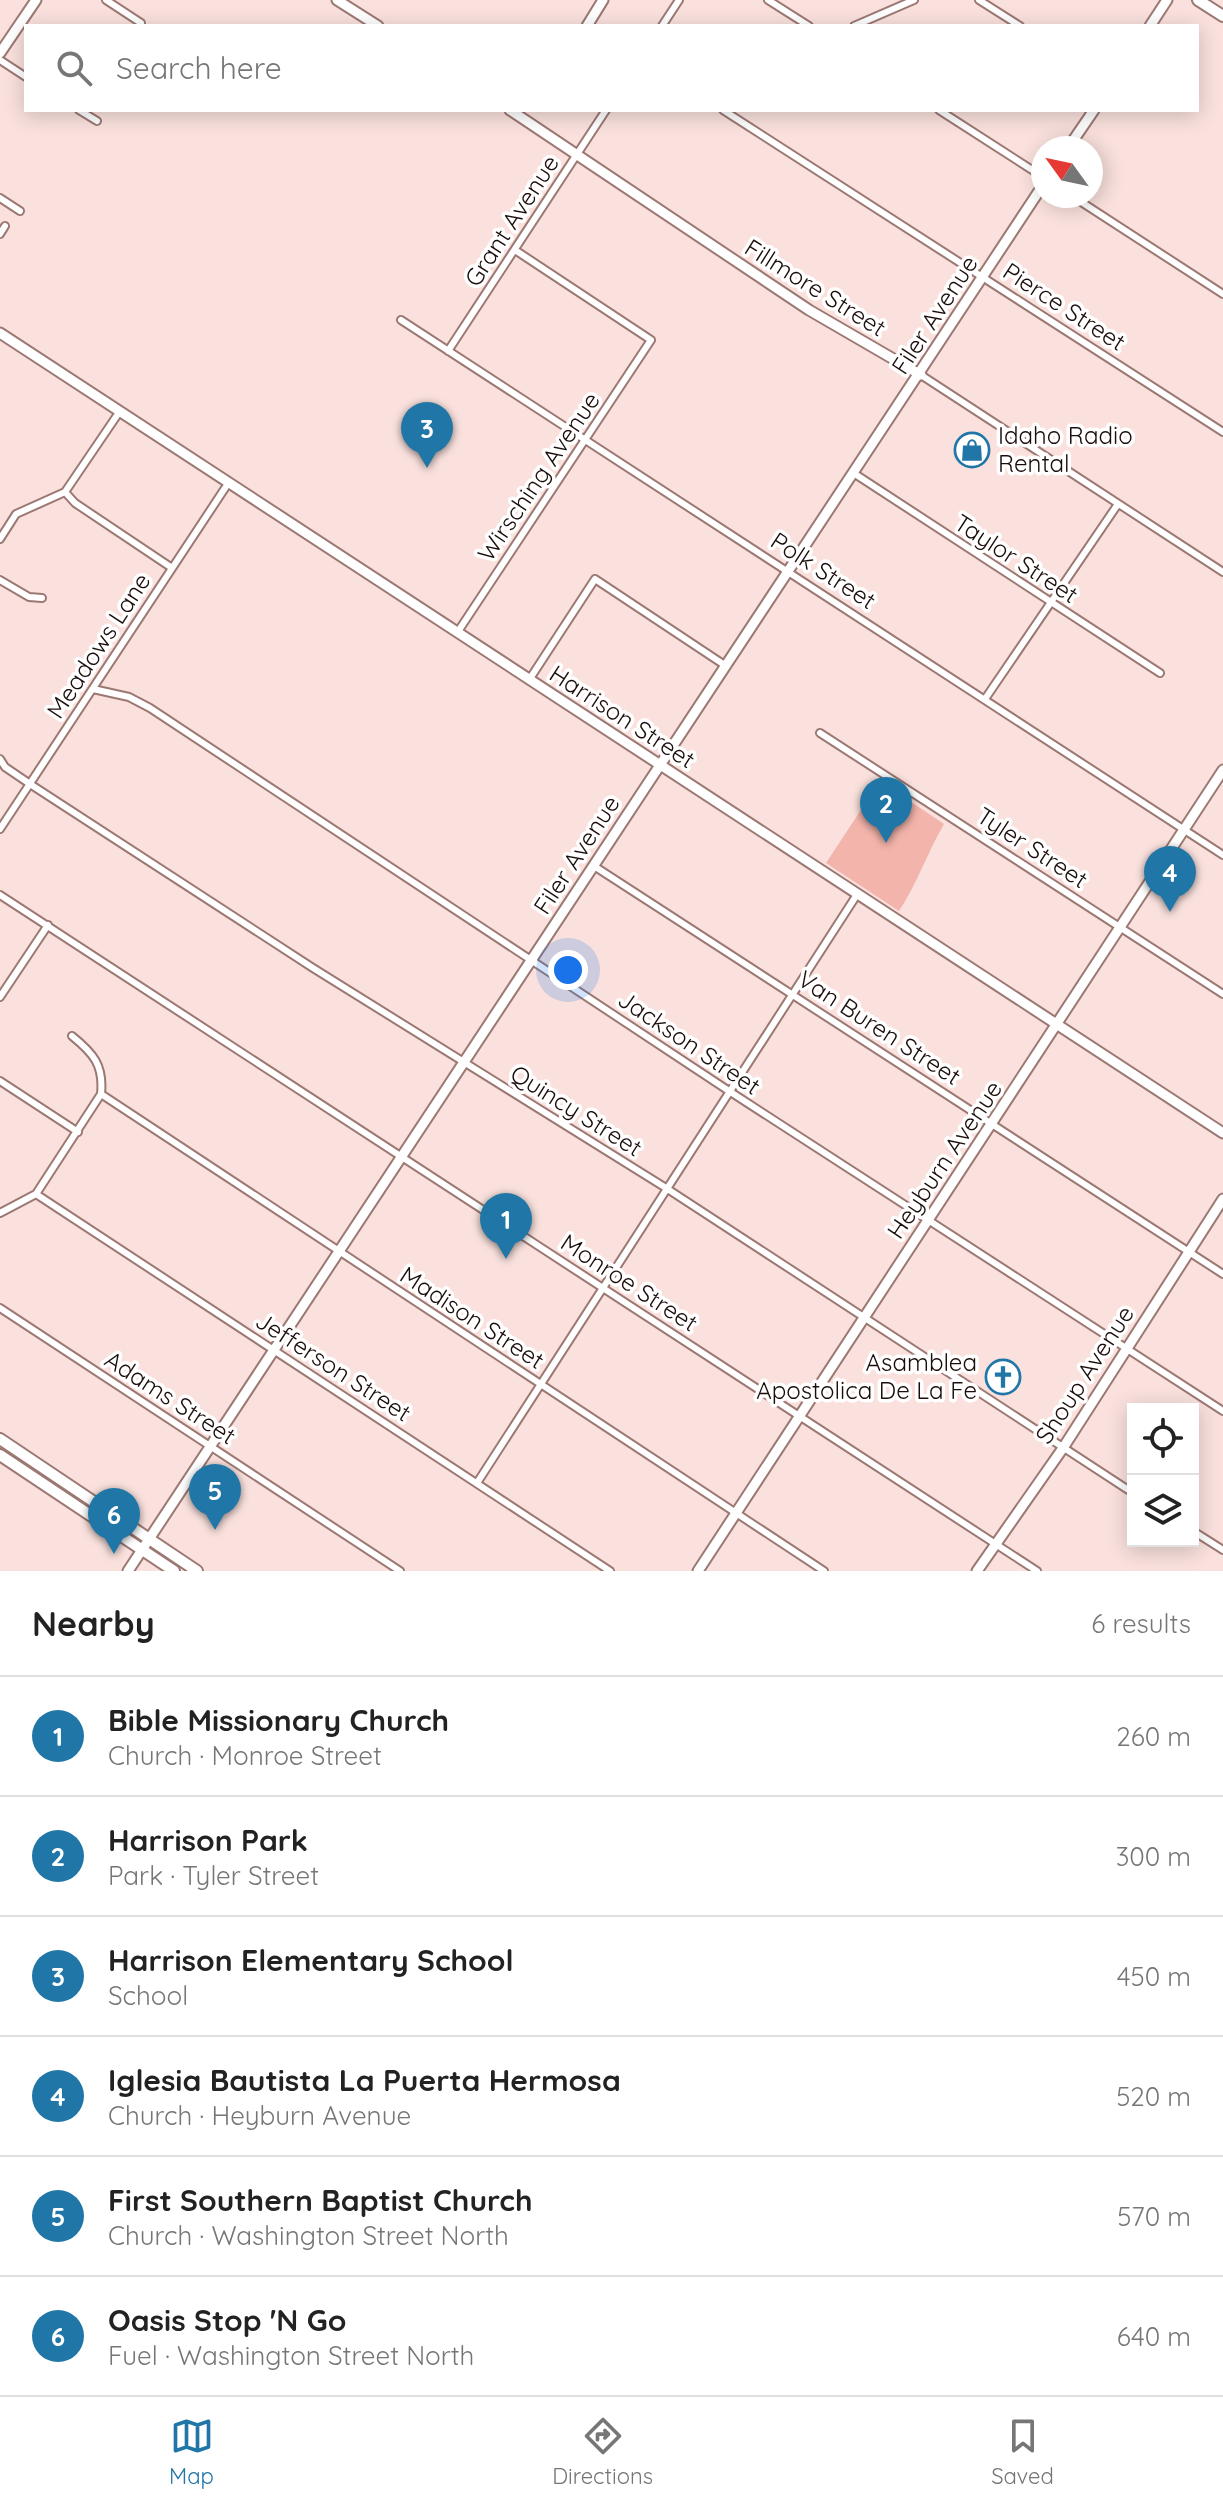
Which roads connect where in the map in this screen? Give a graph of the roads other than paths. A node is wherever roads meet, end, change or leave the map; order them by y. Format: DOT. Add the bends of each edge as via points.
graph roads {
  1 [pos="36,0"];
  2 [pos="106,0"];
  3 [pos="337,0"];
  4 [pos="603,0"];
  5 [pos="679,0"];
  6 [pos="768,0"];
  7 [pos="914,0"];
  8 [pos="979,0"];
  9 [pos="1167,0"];
  10 [pos="1198,0"];
  11 [pos="1223,16"];
  12 [pos="141,23"];
  13 [pos="375,24"];
  14 [pos="588,24"];
  15 [pos="663,24"];
  16 [pos="806,24"];
  17 [pos="859,24"];
  18 [pos="1017,24"];
  19 [pos="1151,24"];
  20 [pos="0,53"];
  21 [pos="0,60"];
  22 [pos="24,76"];
  23 [pos="82,112"];
  24 [pos="515,112"];
  25 [pos="605,112"];
  26 [pos="726,112"];
  27 [pos="942,112"];
  28 [pos="1093,112"];
  29 [pos="97,121"];
  30 [pos="1076,136"];
  31 [pos="576,155"];
  32 [pos="1031,169"];
  33 [pos="0,198"];
  34 [pos="1031,204"];
  35 [pos="1090,208"];
  36 [pos="20,211"];
  37 [pos="5,226"];
  38 [pos="0,234"];
  39 [pos="515,250"];
  40 [pos="984,277"];
  41 [pos="1223,294"];
  42 [pos="401,320"];
  43 [pos="0,333"];
  44 [pos="448,351"];
  45 [pos="921,375"];
  46 [pos="120,411"];
  47 [pos="1223,432"];
  48 [pos="587,439"];
  49 [pos="855,474"];
  50 [pos="229,482"];
  51 [pos="65,492"];
  52 [pos="1118,504"];
  53 [pos="0,539"];
  54 [pos="172,568"];
  55 [pos="790,571"];
  56 [pos="1223,572"];
  57 [pos="0,580"];
  58 [pos="42,598"];
  59 [pos="1050,603"];
  60 [pos="457,633"];
  61 [pos="726,666"];
  62 [pos="1160,673"];
  63 [pos="529,680"];
  64 [pos="93,689"];
  65 [pos="985,699"];
  66 [pos="820,733"];
  67 [pos="0,759"];
  68 [pos="660,765"];
  69 [pos="1223,770"];
  70 [pos="30,784"];
  71 [pos="0,829"];
  72 [pos="1184,830"];
  73 [pos="1223,855"];
  74 [pos="594,866"];
  75 [pos="858,893"];
  76 [pos="0,895"];
  77 [pos="48,925"];
  78 [pos="1121,927"];
  79 [pos="533,961"];
  80 [pos="792,993"];
  81 [pos="1223,994"];
  82 [pos="0,997"];
  83 [pos="1056,1025"];
  84 [pos="72,1036"];
  85 [pos="465,1062"];
  86 [pos="0,1081"];
  87 [pos="729,1091"];
  88 [pos="101,1094"];
  89 [pos="993,1124"];
  90 [pos="78,1132"];
  91 [pos="1223,1133"];
  92 [pos="403,1156"];
  93 [pos="666,1188"];
  94 [pos="36,1194"];
  95 [pos="1223,1199"];
  96 [pos="0,1213"];
  97 [pos="927,1221"];
  98 [pos="1189,1252"];
  99 [pos="340,1253"];
  100 [pos="1223,1274"];
  101 [pos="604,1287"];
  102 [pos="0,1308"];
  103 [pos="864,1318"];
  104 [pos="1126,1348"];
  105 [pos="276,1351"];
  106 [pos="541,1385"];
  107 [pos="1223,1411"];
  108 [pos="801,1417"];
  109 [pos="0,1439"];
  110 [pos="213,1447"];
  111 [pos="1063,1448"];
  112 [pos="0,1455"];
  113 [pos="477,1483"];
  114 [pos="1127,1489"];
  115 [pos="737,1513"];
  116 [pos="1199,1535"];
  117 [pos="996,1544"];
  118 [pos="146,1546"];
  119 [pos="1223,1550"];
  120 [pos="128,1571"];
  121 [pos="174,1571"];
  122 [pos="197,1571"];
  123 [pos="400,1571"];
  124 [pos="610,1571"];
  125 [pos="698,1571"];
  126 [pos="824,1571"];
  127 [pos="977,1571"];
  128 [pos="1037,1571"];
  1 -- 20 [label="street"];
  2 -- 12 [label="street"];
  3 -- 13 [label="street"];
  4 -- 14 [label="street"];
  5 -- 15 [label="street"];
  6 -- 16 [label="street"];
  7 -- 17 [label="street"];
  8 -- 18 [label="street"];
  9 -- 19 [label="street"];
  10 -- 11 [label="main road"];
  21 -- 22 [label="street"];
  23 -- 29 [label="street"];
  24 -- 31 [label="street, Fillmore Street"];
  25 -- 31 [label="street, Grant Avenue"];
  26 -- 40 [label="street, Pierce Street"];
  27 -- 32 [label="street"];
  28 -- 30 [label="street"];
  31 -- 39 [label="street, Grant Avenue"];
  31 -- 45 [label="street, Fillmore Street" via="809,310"];
  33 -- 36 [label="street"];
  34 -- 40 [label="street, Filer Avenue"];
  35 -- 41 [label="street"];
  37 -- 38 [label="street"];
  39 -- 44 [label="street, Grant Avenue"];
  39 -- 48 [label="street, Wirsching Avenue" via="651,340"];
  40 -- 45 [label="street, Filer Avenue"];
  40 -- 47 [label="street, Pierce Street"];
  42 -- 44 [label="street, Polk Street"];
  43 -- 46 [label="street, Harrison Street"];
  44 -- 48 [label="street, Polk Street"];
  45 -- 49 [label="street, Filer Avenue"];
  45 -- 52 [label="street, Fillmore Street"];
  46 -- 50 [label="street, Harrison Street"];
  46 -- 51 [label="street"];
  48 -- 55 [label="street, Polk Street"];
  48 -- 60 [label="street, Wirsching Avenue"];
  49 -- 55 [label="street, Filer Avenue"];
  49 -- 59 [label="street, Taylor Street"];
  50 -- 54 [label="street, Meadows Lane"];
  50 -- 60 [label="street, Harrison Street"];
  51 -- 53 [label="street" via="16,514"];
  51 -- 54 [label="street"];
  52 -- 56 [label="street, Fillmore Street"];
  52 -- 59 [label="street"];
  54 -- 64 [label="street, Meadows Lane"];
  55 -- 61 [label="street, Filer Avenue"];
  55 -- 65 [label="street, Polk Street"];
  57 -- 58 [label="street" via="29,597"];
  59 -- 62 [label="street, Taylor Street"];
  59 -- 65 [label="street"];
  60 -- 63 [label="street, Harrison Street"];
  61 -- 63 [label="street" via="595,579"];
  61 -- 68 [label="street, Filer Avenue"];
  63 -- 68 [label="street, Harrison Street"];
  64 -- 70 [label="street, Meadows Lane"];
  64 -- 79 [label="street, Jackson Street" via="150,708"];
  65 -- 72 [label="street, Polk Street"];
  66 -- 78 [label="street, Tyler Street"];
  67 -- 70 [label="street, Quincy Street"];
  68 -- 74 [label="street, Filer Avenue"];
  68 -- 75 [label="street, Harrison Street"];
  69 -- 72 [label="street, Heyburn Avenue"];
  70 -- 71 [label="street, Meadows Lane"];
  70 -- 85 [label="street, Quincy Street"];
  72 -- 73 [label="street, Polk Street"];
  72 -- 78 [label="street, Heyburn Avenue"];
  74 -- 79 [label="street, Filer Avenue"];
  74 -- 80 [label="street, Van Buren Street"];
  75 -- 80 [label="street"];
  75 -- 83 [label="street, Harrison Street"];
  76 -- 77 [label="street, Monroe Street"];
  77 -- 82 [label="street"];
  77 -- 92 [label="street, Monroe Street"];
  78 -- 81 [label="street, Tyler Street"];
  78 -- 83 [label="street, Heyburn Avenue"];
  79 -- 85 [label="street, Filer Avenue"];
  79 -- 87 [label="street, Jackson Street"];
  80 -- 87 [label="street"];
  80 -- 89 [label="street, Van Buren Street"];
  83 -- 89 [label="street, Heyburn Avenue"];
  83 -- 91 [label="street, Harrison Street"];
  84 -- 88 [label="street" via="94,1054 103,1075"];
  85 -- 92 [label="street, Filer Avenue"];
  85 -- 93 [label="street, Quincy Street"];
  86 -- 90 [label="street"];
  87 -- 93 [label="street"];
  87 -- 97 [label="street, Jackson Street"];
  88 -- 90 [label="street"];
  88 -- 99 [label="street, Madison Street"];
  89 -- 97 [label="street, Heyburn Avenue"];
  89 -- 98 [label="street, Van Buren Street"];
  90 -- 94 [label="street"];
  92 -- 99 [label="street, Filer Avenue"];
  92 -- 101 [label="street, Monroe Street"];
  93 -- 101 [label="street"];
  93 -- 103 [label="street, Quincy Street"];
  94 -- 96 [label="street"];
  94 -- 105 [label="street, Jefferson Street"];
  95 -- 98 [label="street, Shoup Avenue"];
  97 -- 103 [label="street, Heyburn Avenue"];
  97 -- 104 [label="street, Jackson Street"];
  98 -- 100 [label="street, Van Buren Street"];
  98 -- 104 [label="street, Shoup Avenue"];
  99 -- 105 [label="street, Filer Avenue"];
  99 -- 106 [label="street, Madison Street"];
  101 -- 106 [label="street"];
  101 -- 108 [label="street, Monroe Street"];
  102 -- 110 [label="street, Adams Street"];
  103 -- 108 [label="street, Heyburn Avenue"];
  103 -- 111 [label="street, Quincy Street"];
  104 -- 107 [label="street, Jackson Street"];
  104 -- 111 [label="street, Shoup Avenue"];
  105 -- 110 [label="street, Filer Avenue"];
  105 -- 113 [label="street, Jefferson Street"];
  106 -- 113 [label="street"];
  106 -- 115 [label="street, Madison Street"];
  108 -- 115 [label="street, Heyburn Avenue"];
  108 -- 117 [label="street, Monroe Street"];
  109 -- 118 [label="main road"];
  110 -- 118 [label="street, Filer Avenue"];
  110 -- 123 [label="street, Adams Street"];
  111 -- 114 [label="street, Quincy Street"];
  111 -- 117 [label="street, Shoup Avenue"];
  112 -- 118 [label="main road"];
  113 -- 124 [label="street, Jefferson Street"];
  115 -- 125 [label="street, Heyburn Avenue"];
  115 -- 126 [label="street, Madison Street"];
  116 -- 119 [label="street"];
  117 -- 127 [label="street, Shoup Avenue"];
  117 -- 128 [label="street, Monroe Street"];
  118 -- 120 [label="street, Filer Avenue"];
  118 -- 121 [label="main road"];
  118 -- 122 [label="main road"];
}
